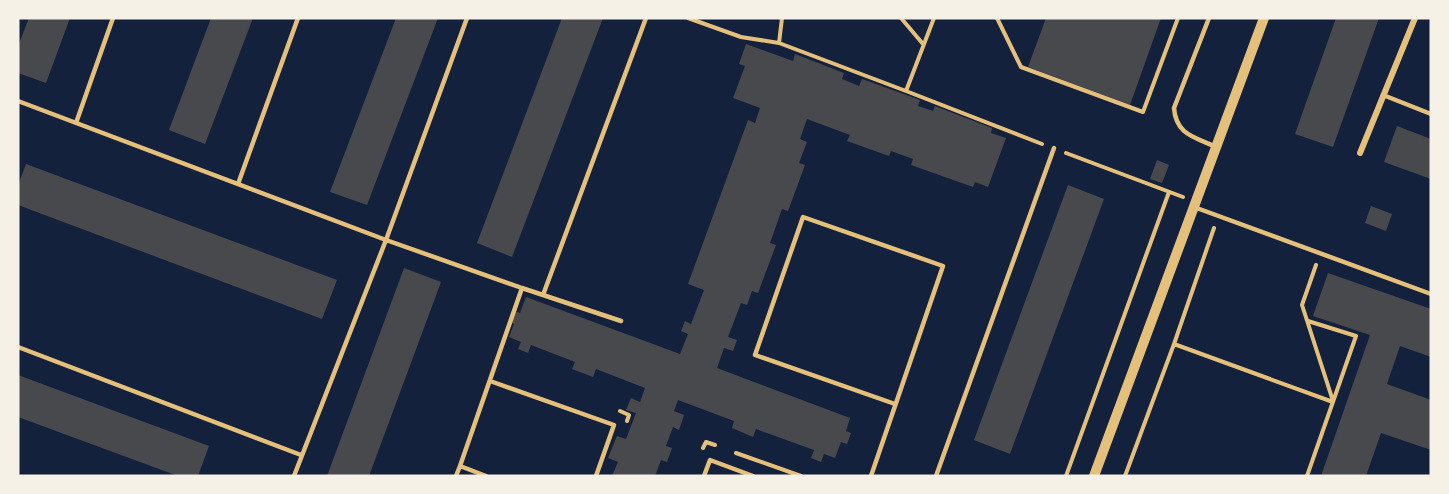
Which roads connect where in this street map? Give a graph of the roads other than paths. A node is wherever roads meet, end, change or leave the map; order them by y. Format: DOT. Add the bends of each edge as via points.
graph roads {
  1 [pos="113,18"];
  2 [pos="298,18"];
  3 [pos="468,18"];
  4 [pos="646,18"];
  5 [pos="1209,18"];
  6 [pos="1264,18"];
  7 [pos="1415,18"];
  8 [pos="1383,95"];
  9 [pos="18,101"];
  10 [pos="1431,114"];
  11 [pos="76,123"];
  12 [pos="1216,147"];
  13 [pos="1054,148"];
  14 [pos="1360,153"];
  15 [pos="238,184"];
  16 [pos="1194,207"];
  17 [pos="386,240"];
  18 [pos="522,288"];
  19 [pos="1431,294"];
  20 [pos="543,295"];
  21 [pos="621,321"];
  22 [pos="18,347"];
  23 [pos="490,381"];
  24 [pos="895,404"];
  25 [pos="302,455"];
  26 [pos="460,466"];
  27 [pos="294,476"];
  28 [pos="456,476"];
  29 [pos="486,476"];
  30 [pos="596,476"];
  31 [pos="704,476"];
  32 [pos="753,476"];
  33 [pos="871,476"];
  34 [pos="936,476"];
  35 [pos="1094,476"];
  1 -- 11 [label="lane"];
  2 -- 15 [label="lane"];
  3 -- 17 [label="lane"];
  4 -- 20 [label="lane"];
  5 -- 12 [label="lane" via="1174,108 1175,122 1184,131"];
  6 -- 12 [label="street"];
  7 -- 8 [label="street"];
  8 -- 10 [label="lane"];
  8 -- 14 [label="street"];
  9 -- 11 [label="lane"];
  11 -- 15 [label="lane"];
  12 -- 16 [label="street"];
  13 -- 34 [label="lane"];
  15 -- 17 [label="lane"];
  16 -- 19 [label="lane"];
  16 -- 35 [label="street"];
  17 -- 18 [label="lane"];
  17 -- 25 [label="lane"];
  18 -- 20 [label="lane"];
  18 -- 23 [label="lane"];
  20 -- 21 [label="lane"];
  22 -- 25 [label="lane"];
  23 -- 26 [label="lane"];
  23 -- 30 [label="lane" via="614,425"];
  24 -- 24 [label="lane" via="755,355 803,217 943,266"];
  24 -- 33 [label="lane"];
  25 -- 27 [label="lane"];
  26 -- 28 [label="lane"];
  26 -- 29 [label="lane"];
  31 -- 32 [label="lane" via="710,460"];
}
